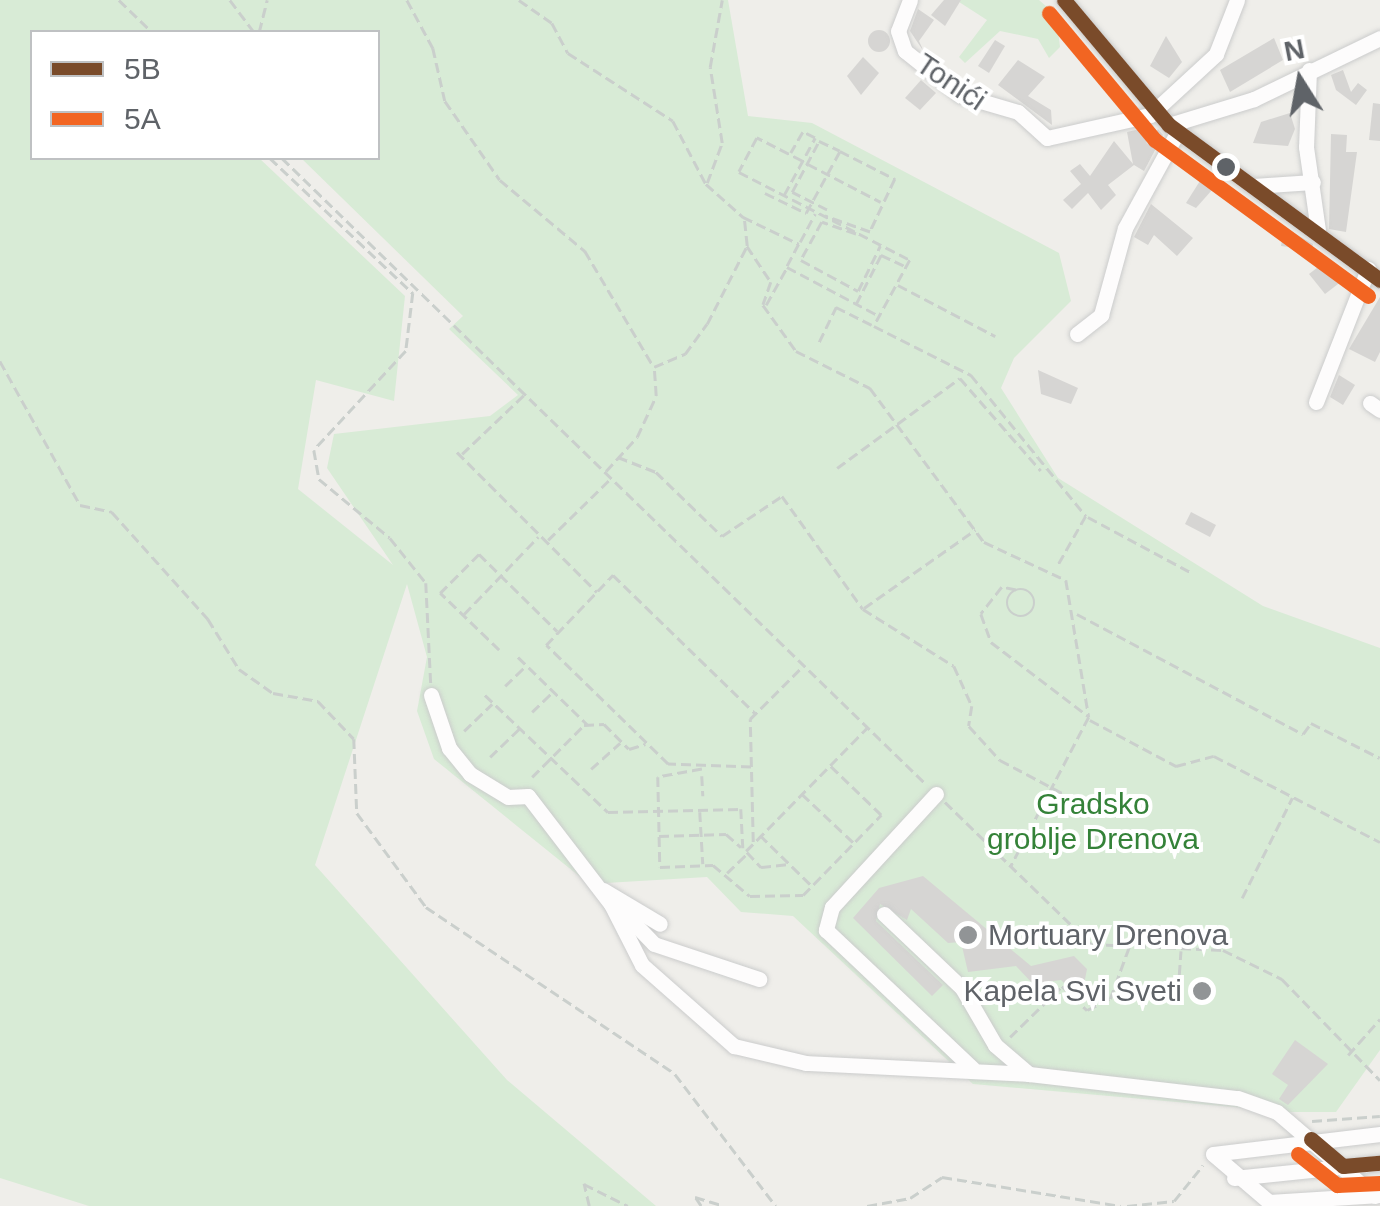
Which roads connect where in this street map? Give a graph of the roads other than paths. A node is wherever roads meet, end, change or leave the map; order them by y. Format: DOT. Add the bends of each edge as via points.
graph roads {
  1 [pos="910,0"];
  2 [pos="1064,0"];
  3 [pos="1237,0"];
  4 [pos="1380,38"];
  5 [pos="1308,70"];
  6 [pos="1156,110"];
  7 [pos="1173,128"];
  8 [pos="1313,182"];
  9 [pos="1253,186"];
  10 [pos="1318,230"];
  11 [pos="1375,273"];
  12 [pos="1077,334"];
  13 [pos="1316,402"];
  14 [pos="431,695"];
  15 [pos="936,794"];
  16 [pos="598,888"];
  17 [pos="611,904"];
  18 [pos="884,914"];
  19 [pos="660,924"];
  20 [pos="758,979"];
  21 [pos="973,1070"];
  22 [pos="1029,1074"];
  23 [pos="1380,1134"];
  24 [pos="1310,1139"];
  25 [pos="1380,1162"];
  26 [pos="1344,1166"];
  27 [pos="1234,1178"];
  28 [pos="1377,1196"];
  1 -- 6 [label="street, Tonići" via="898,32 905,51 979,106 1018,112 1040,136"];
  2 -- 6 [label="street"];
  3 -- 6 [label="street" via="1216,54"];
  4 -- 5 [label="street"];
  5 -- 7 [label="street" via="1254,100"];
  5 -- 8 [label="street"];
  6 -- 7 [label="street"];
  7 -- 9 [label="street"];
  7 -- 12 [label="street" via="1125,228 1102,315"];
  8 -- 9 [label="street"];
  8 -- 10 [label="street"];
  9 -- 10 [label="street"];
  10 -- 11 [label="street"];
  11 -- 13 [label="street"];
  14 -- 16 [label="street" via="449,748 470,774 508,797 528,796"];
  15 -- 21 [label="street" via="832,907 826,930"];
  16 -- 17 [label="street"];
  16 -- 19 [label="street"];
  17 -- 20 [label="street" via="654,944"];
  17 -- 21 [label="street" via="654,978 748,1054"];
  18 -- 22 [label="street" via="962,988 998,1048"];
  21 -- 22 [label="street"];
  22 -- 24 [label="street" via="1238,1098 1292,1122"];
  23 -- 24 [label="street"];
  24 -- 26 [label="street"];
  24 -- 27 [label="street" via="1212,1154"];
  25 -- 26 [label="street"];
  26 -- 27 [label="street"];
  26 -- 28 [label="street"];
  27 -- 28 [label="street" via="1269,1202"];
}
